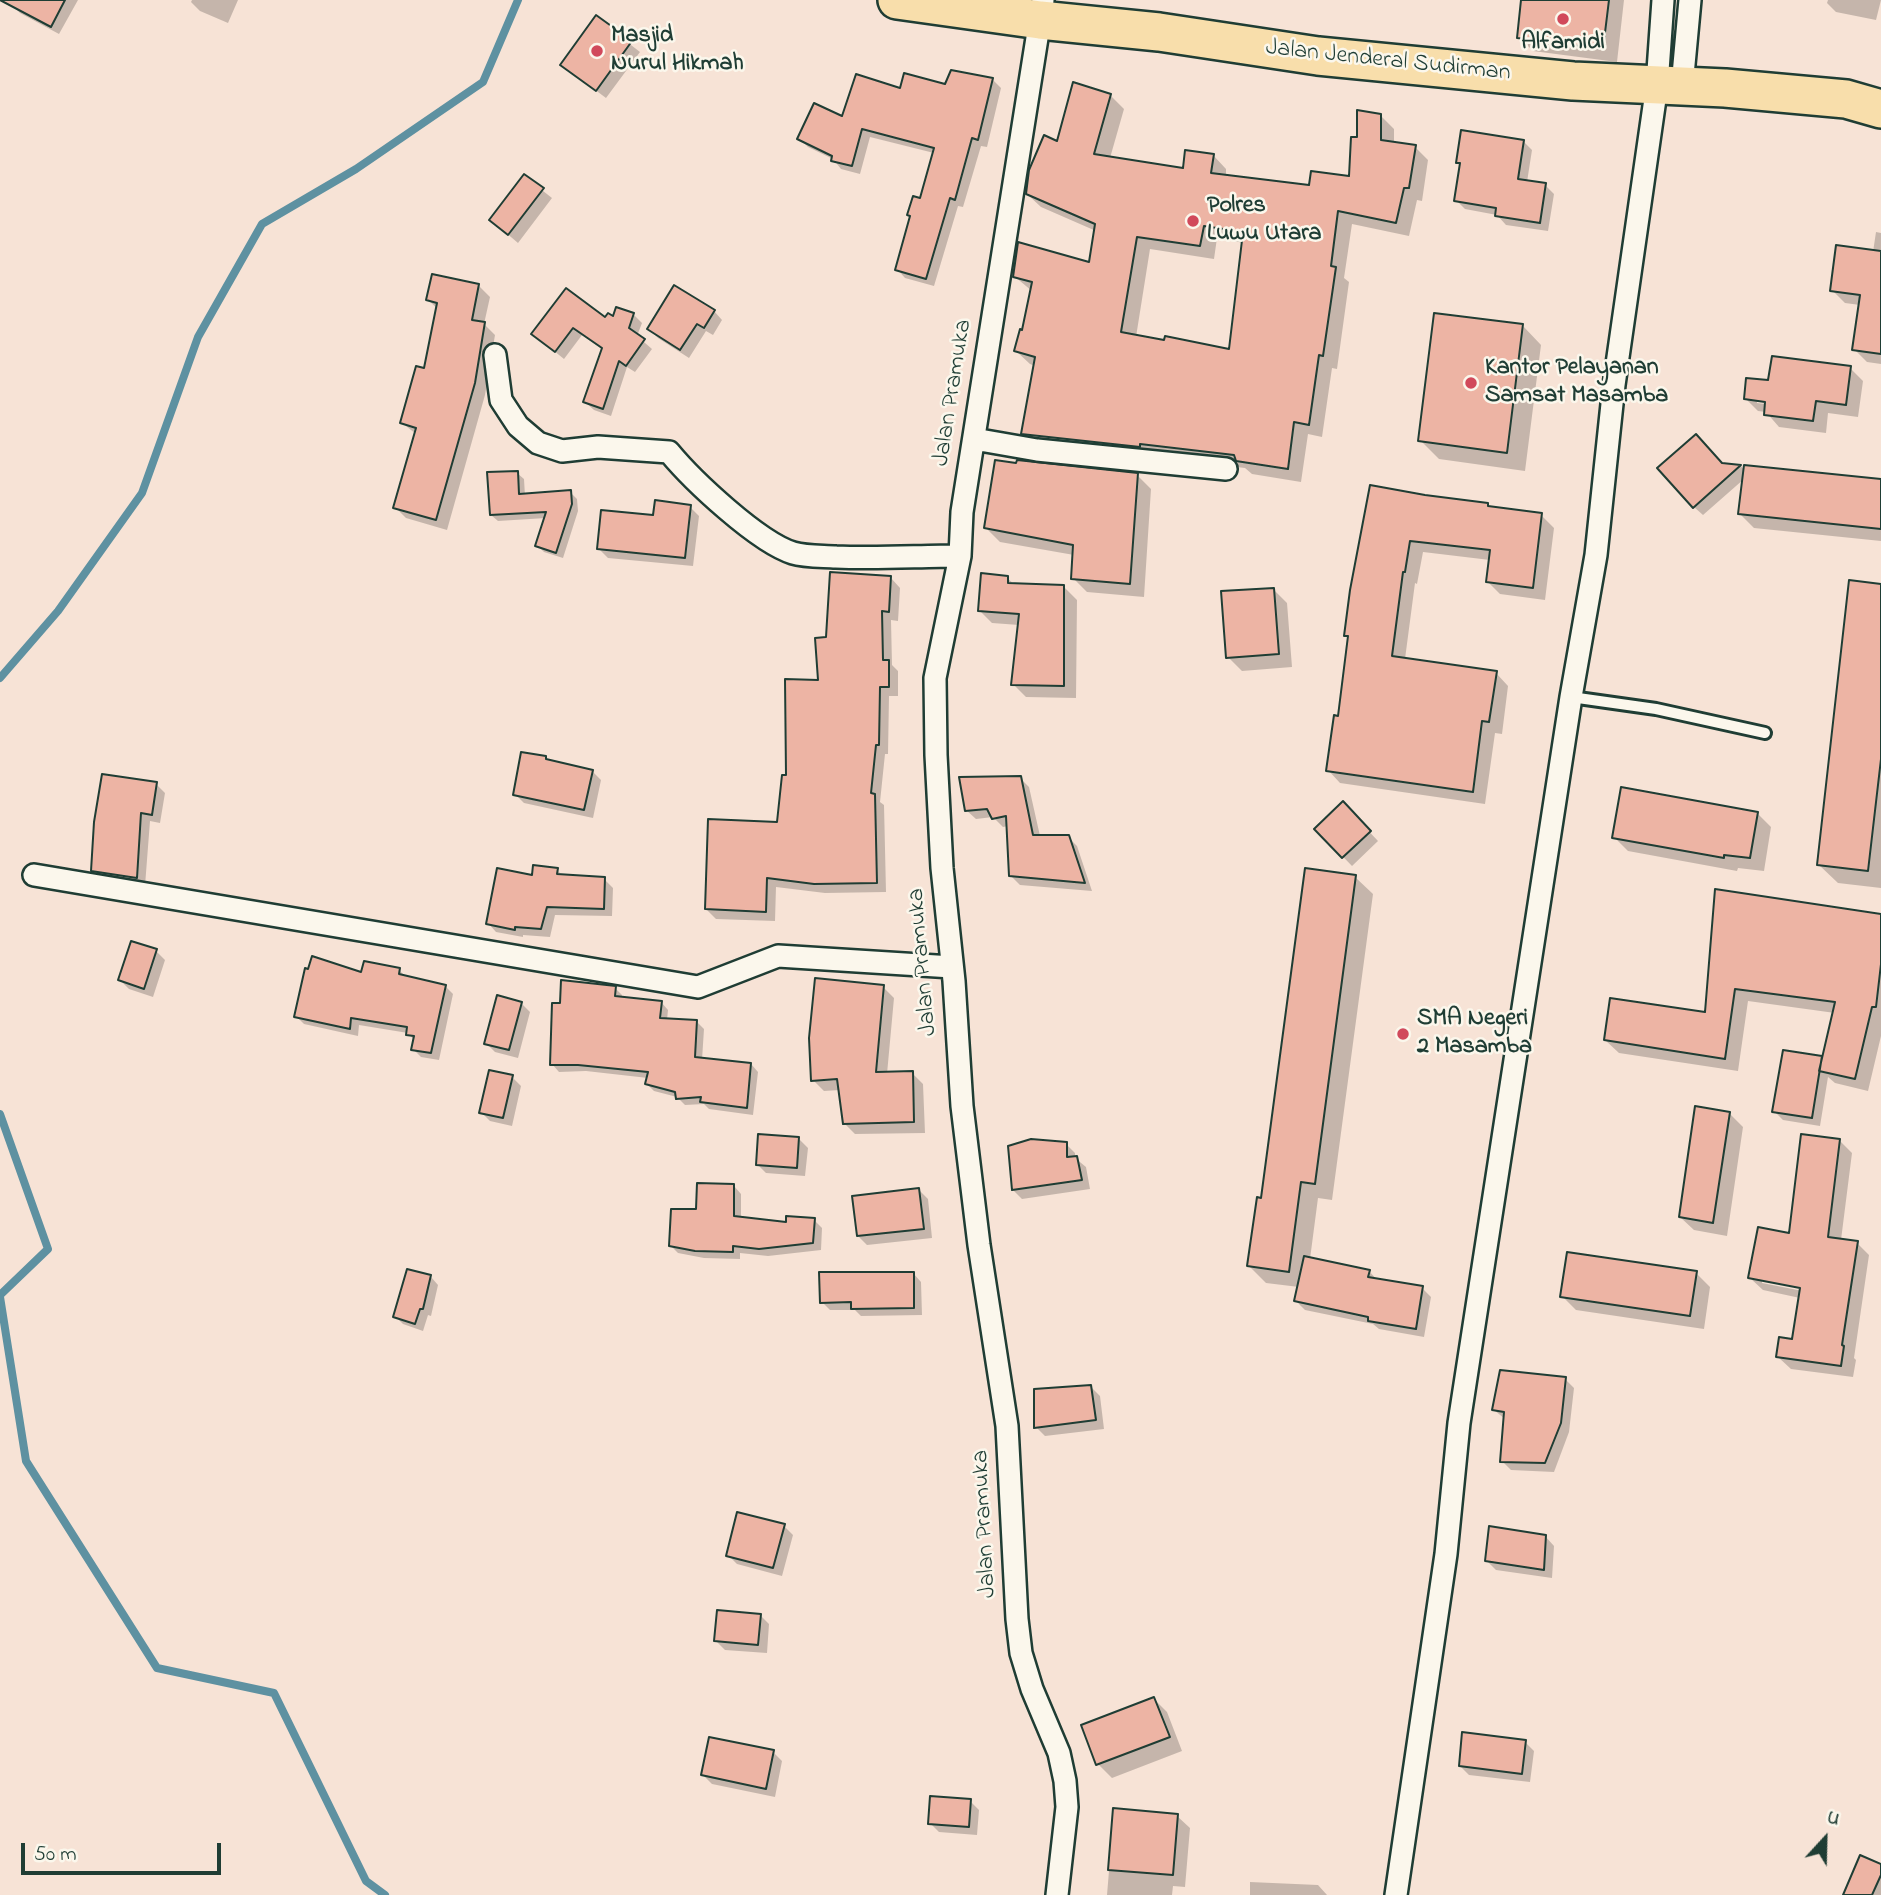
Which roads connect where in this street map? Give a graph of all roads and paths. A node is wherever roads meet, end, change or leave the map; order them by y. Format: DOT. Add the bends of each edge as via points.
graph roads {
  1 [pos="897,0"];
  2 [pos="1663,0"];
  3 [pos="1690,0"];
  4 [pos="1041,10"];
  5 [pos="1670,85"];
  6 [pos="1880,104"];
  7 [pos="495,355"];
  8 [pos="974,439"];
  9 [pos="1226,470"];
  10 [pos="960,556"];
  11 [pos="1571,696"];
  12 [pos="1765,733"];
  13 [pos="34,875"];
  14 [pos="952,967"];
  15 [pos="1057,1895"];
  16 [pos="1396,1895"];
  1 -- 4 [label="highway, Jalan Jenderal Sudirman"];
  2 -- 5 [label="street"];
  3 -- 5 [label="street"];
  4 -- 5 [label="highway, Jalan Jenderal Sudirman" via="1250,47 1415,67"];
  4 -- 8 [label="street, Jalan Pramuka"];
  5 -- 6 [label="highway, Jalan Jenderal Sudirman"];
  5 -- 11 [label="street" via="1614,385 1597,555"];
  7 -- 10 [label="street" via="501,400 518,426 538,443 562,451 597,447 669,452 726,507 768,541 794,554 875,559"];
  8 -- 9 [label="street"];
  8 -- 10 [label="street, Jalan Pramuka"];
  10 -- 14 [label="street, Jalan Pramuka" via="935,678 942,868"];
  11 -- 12 [label="lane"];
  11 -- 16 [label="street" via="1459,1423 1446,1554"];
  13 -- 14 [label="street" via="698,987 778,956"];
  14 -- 15 [label="street, Jalan Pramuka" via="965,1134 1007,1426 1021,1653 1065,1781 1067,1807"];
}
